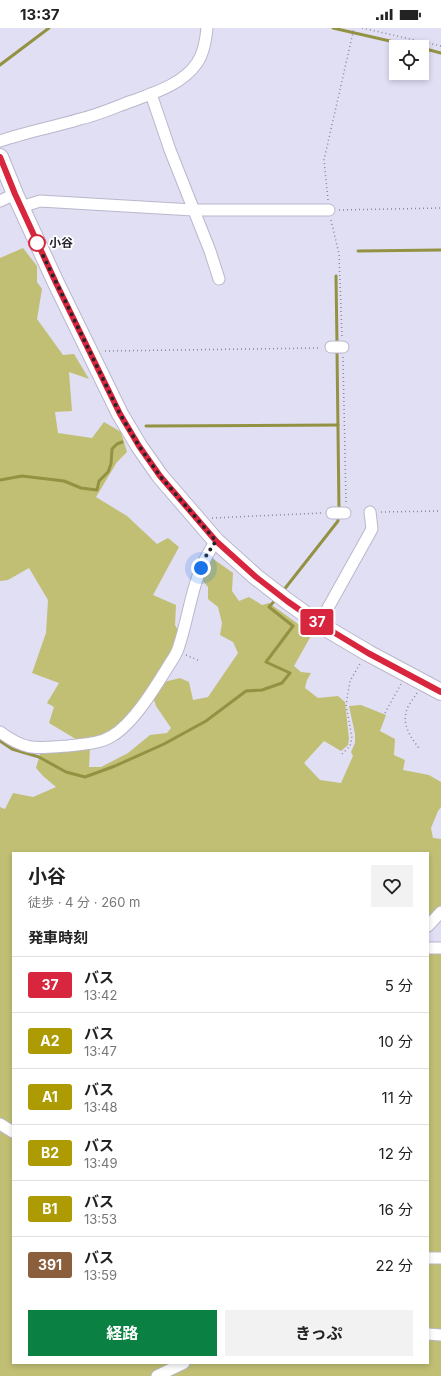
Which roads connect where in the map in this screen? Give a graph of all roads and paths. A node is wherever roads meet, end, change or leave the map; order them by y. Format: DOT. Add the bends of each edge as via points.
graph roads {
  1 [pos="207,28"];
  2 [pos="362,28"];
  3 [pos="354,29"];
  4 [pos="441,46"];
  5 [pos="151,94"];
  6 [pos="0,141"];
  7 [pos="0,157"];
  8 [pos="18,200"];
  9 [pos="0,201"];
  10 [pos="441,208"];
  11 [pos="193,210"];
  12 [pos="329,210"];
  13 [pos="219,279"];
  14 [pos="342,347"];
  15 [pos="331,348"];
  16 [pos="92,358"];
  17 [pos="441,511"];
  18 [pos="370,512"];
  19 [pos="332,513"];
  20 [pos="345,513"];
  21 [pos="202,525"];
  22 [pos="216,541"];
  23 [pos="320,624"];
  24 [pos="177,650"];
  25 [pos="367,652"];
  26 [pos="200,661"];
  27 [pos="407,674"];
  28 [pos="423,682"];
  29 [pos="441,692"];
  30 [pos="385,713"];
  31 [pos="0,732"];
  32 [pos="420,750"];
  33 [pos="342,754"];
  34 [pos="441,912"];
  35 [pos="429,925"];
  36 [pos="429,948"];
  37 [pos="441,948"];
  38 [pos="0,1124"];
  39 [pos="12,1131"];
  40 [pos="429,1258"];
  41 [pos="441,1258"];
  42 [pos="429,1334"];
  43 [pos="441,1335"];
  44 [pos="182,1364"];
  45 [pos="157,1376"];
  1 -- 5 [label="street" via="198,63 186,75"];
  2 -- 4 [label="path"];
  3 -- 12 [label="path" via="324,160"];
  5 -- 6 [label="street" via="82,119"];
  5 -- 11 [label="street"];
  7 -- 8 [label="main road"];
  8 -- 9 [label="street"];
  8 -- 11 [label="street"];
  8 -- 16 [label="main road"];
  10 -- 12 [label="path"];
  11 -- 12 [label="street"];
  11 -- 13 [label="street"];
  12 -- 14 [label="path" via="339,254"];
  14 -- 15 [label="street"];
  14 -- 20 [label="path"];
  15 -- 16 [label="path" via="103,352"];
  16 -- 21 [label="main road" via="139,446 160,476"];
  17 -- 18 [label="path"];
  18 -- 23 [label="street" via="372,529"];
  19 -- 20 [label="street"];
  19 -- 21 [label="path" via="219,516 208,519"];
  21 -- 22 [label="main road"];
  22 -- 23 [label="main road" via="279,595"];
  22 -- 24 [label="street" via="204,559 197,577"];
  23 -- 25 [label="main road"];
  24 -- 26 [label="path"];
  24 -- 31 [label="street" via="140,708 124,727 112,736 94,744 37,749 22,745"];
  25 -- 27 [label="main road"];
  25 -- 33 [label="path" via="350,681 346,705 352,738 350,746"];
  27 -- 28 [label="main road"];
  27 -- 30 [label="path"];
  28 -- 29 [label="main road"];
  28 -- 32 [label="path" via="407,709 405,720 408,732"];
  34 -- 35 [label="street"];
  36 -- 37 [label="street"];
  38 -- 39 [label="street"];
  40 -- 41 [label="street"];
  42 -- 43 [label="street"];
  44 -- 45 [label="street"];
}
